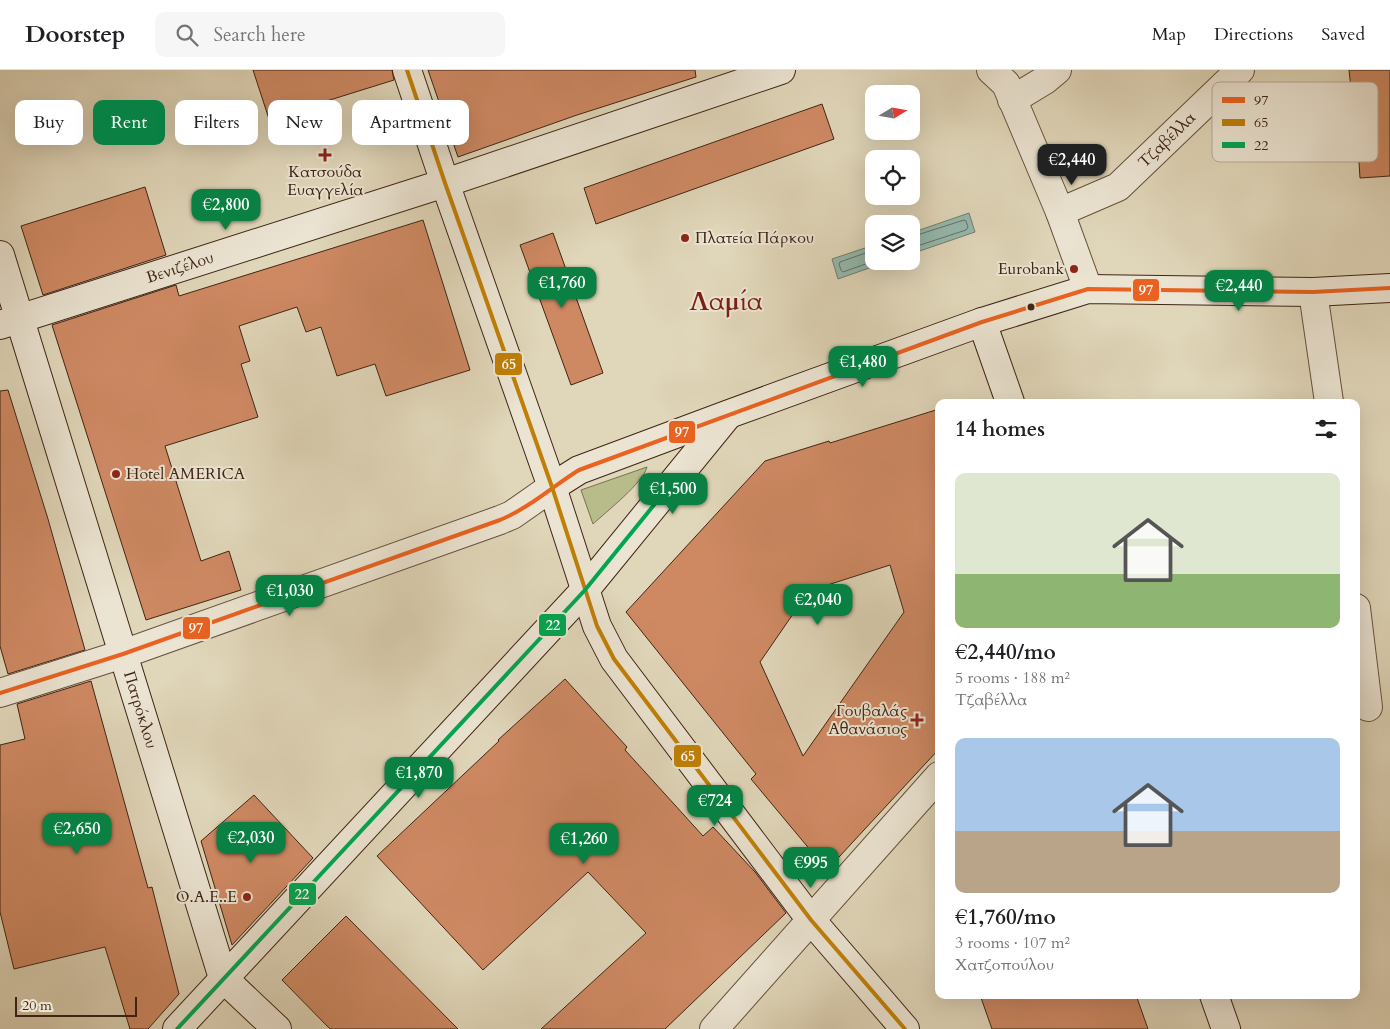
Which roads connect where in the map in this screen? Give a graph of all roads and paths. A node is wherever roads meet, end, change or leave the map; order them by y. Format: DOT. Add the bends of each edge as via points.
graph roads {
  1 [pos="407,70"];
  2 [pos="781,70"];
  3 [pos="991,70"];
  4 [pos="1058,70"];
  5 [pos="1240,70"];
  6 [pos="1227,82"];
  7 [pos="1212,97"];
  8 [pos="1012,100"];
  9 [pos="445,183"];
  10 [pos="1060,212"];
  11 [pos="0,255"];
  12 [pos="1390,288"];
  13 [pos="1088,289"];
  14 [pos="1313,292"];
  15 [pos="10,322"];
  16 [pos="982,322"];
  17 [pos="1009,399"];
  18 [pos="1329,399"];
  19 [pos="729,414"];
  20 [pos="552,487"];
  21 [pos="585,590"];
  22 [pos="1360,634"];
  23 [pos="123,654"];
  24 [pos="0,693"];
  25 [pos="1371,707"];
  26 [pos="935,780"];
  27 [pos="811,920"];
  28 [pos="223,978"];
  29 [pos="176,1029"];
  30 [pos="277,1029"];
  31 [pos="714,1029"];
  32 [pos="905,1029"];
  1 -- 9 [label="street"];
  2 -- 9 [label="street, Βενιζέλου"];
  3 -- 8 [label="street" via="1006,84"];
  4 -- 8 [label="street"];
  5 -- 6 [label="street, Τζαβέλλα"];
  7 -- 10 [label="street, Τζαβέλλα" via="1118,187"];
  8 -- 10 [label="street"];
  9 -- 15 [label="street, Βενιζέλου"];
  9 -- 20 [label="street"];
  10 -- 13 [label="street"];
  11 -- 15 [label="street, Πατρόκλου"];
  12 -- 14 [label="street"];
  13 -- 14 [label="street"];
  13 -- 16 [label="street"];
  14 -- 18 [label="street"];
  15 -- 23 [label="street, Πατρόκλου"];
  16 -- 17 [label="street"];
  16 -- 19 [label="street"];
  19 -- 20 [label="street" via="579,470"];
  19 -- 21 [label="street"];
  20 -- 21 [label="street"];
  20 -- 23 [label="street" via="500,520"];
  21 -- 27 [label="street" via="597,626 614,659"];
  21 -- 28 [label="street"];
  22 -- 25 [label="street"];
  23 -- 24 [label="street"];
  23 -- 28 [label="street, Πατρόκλου"];
  26 -- 27 [label="street"];
  27 -- 31 [label="street"];
  27 -- 32 [label="street"];
  28 -- 29 [label="street"];
  28 -- 30 [label="street, Πατρόκλου"];
}
